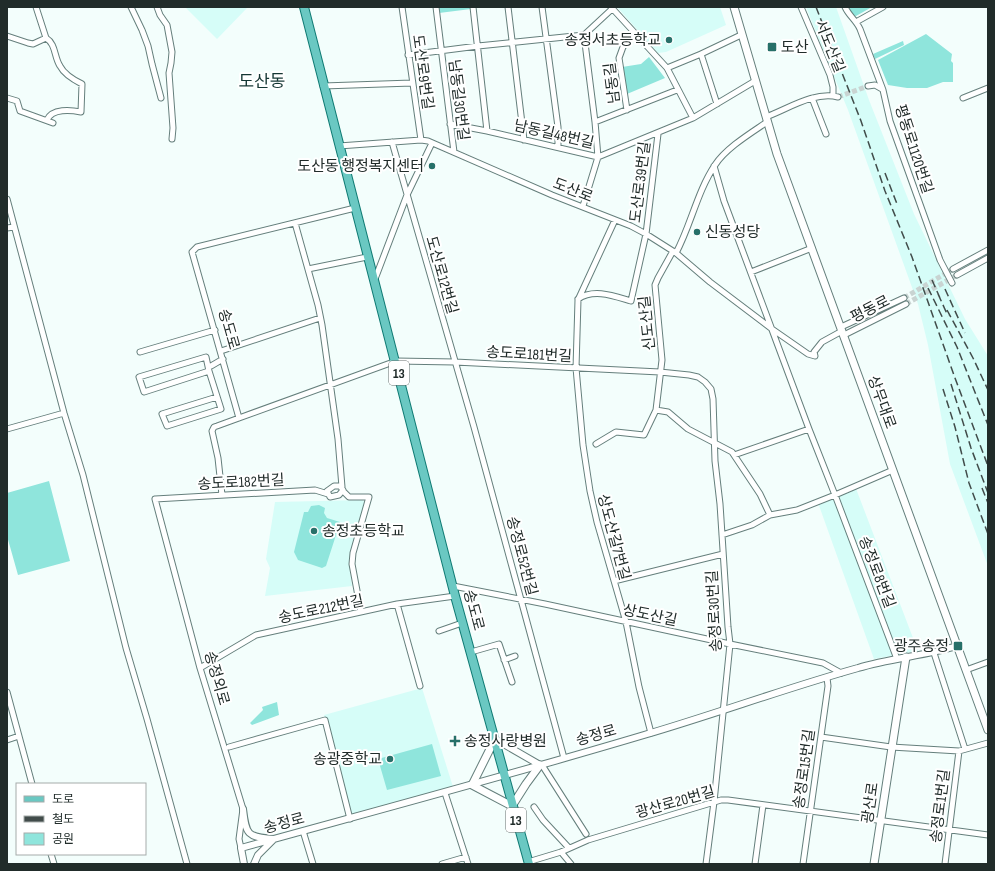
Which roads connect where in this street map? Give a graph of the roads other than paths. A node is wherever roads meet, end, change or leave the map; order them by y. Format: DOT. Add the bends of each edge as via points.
graph roads {
  1 [pos="36,7"];
  2 [pos="131,7"];
  3 [pos="157,7"];
  4 [pos="304,7"];
  5 [pos="402,7"];
  6 [pos="436,7"];
  7 [pos="473,7"];
  8 [pos="508,7"];
  9 [pos="542,7"];
  10 [pos="734,7"];
  11 [pos="802,7"];
  12 [pos="845,7"];
  13 [pos="883,7"];
  14 [pos="611,8"];
  15 [pos="856,22"];
  16 [pos="634,34"];
  17 [pos="584,35"];
  18 [pos="741,35"];
  19 [pos="7,36"];
  20 [pos="46,38"];
  21 [pos="546,38"];
  22 [pos="512,42"];
  23 [pos="478,46"];
  24 [pos="441,50"];
  25 [pos="701,54"];
  26 [pos="408,55"];
  27 [pos="667,68"];
  28 [pos="755,81"];
  29 [pos="412,83"];
  30 [pos="323,86"];
  31 [pos="868,86"];
  32 [pos="988,88"];
  33 [pos="677,90"];
  34 [pos="882,90"];
  35 [pos="836,96"];
  36 [pos="7,98"];
  37 [pos="161,98"];
  38 [pos="812,98"];
  39 [pos="963,98"];
  40 [pos="717,104"];
  41 [pos="627,110"];
  42 [pos="694,118"];
  43 [pos="766,119"];
  44 [pos="47,120"];
  45 [pos="53,122"];
  46 [pos="595,122"];
  47 [pos="450,124"];
  48 [pos="487,131"];
  49 [pos="658,134"];
  50 [pos="826,134"];
  51 [pos="172,140"];
  52 [pos="420,140"];
  53 [pos="524,140"];
  54 [pos="392,142"];
  55 [pos="432,143"];
  56 [pos="339,146"];
  57 [pos="558,147"];
  58 [pos="454,152"];
  59 [pos="598,157"];
  60 [pos="714,166"];
  61 [pos="407,194"];
  62 [pos="7,199"];
  63 [pos="583,206"];
  64 [pos="355,208"];
  65 [pos="615,220"];
  66 [pos="295,223"];
  67 [pos="14,227"];
  68 [pos="7,228"];
  69 [pos="646,234"];
  70 [pos="812,248"];
  71 [pos="988,250"];
  72 [pos="674,252"];
  73 [pos="367,257"];
  74 [pos="988,258"];
  75 [pos="308,269"];
  76 [pos="953,269"];
  77 [pos="751,272"];
  78 [pos="957,275"];
  79 [pos="374,282"];
  80 [pos="952,283"];
  81 [pos="904,298"];
  82 [pos="578,300"];
  83 [pos="906,304"];
  84 [pos="320,318"];
  85 [pos="772,329"];
  86 [pos="215,330"];
  87 [pos="842,331"];
  88 [pos="221,351"];
  89 [pos="140,352"];
  90 [pos="223,359"];
  91 [pos="396,361"];
  92 [pos="455,362"];
  93 [pos="209,368"];
  94 [pos="576,368"];
  95 [pos="660,372"];
  96 [pos="705,382"];
  97 [pos="330,386"];
  98 [pos="217,396"];
  99 [pos="656,410"];
  100 [pos="64,413"];
  101 [pos="239,418"];
  102 [pos="7,429"];
  103 [pos="809,429"];
  104 [pos="596,444"];
  105 [pos="715,444"];
  106 [pos="734,455"];
  107 [pos="893,470"];
  108 [pos="342,489"];
  109 [pos="328,494"];
  110 [pos="222,495"];
  111 [pos="835,495"];
  112 [pos="155,498"];
  113 [pos="770,515"];
  114 [pos="722,535"];
  115 [pos="723,554"];
  116 [pos="614,580"];
  117 [pos="453,586"];
  118 [pos="455,596"];
  119 [pos="521,599"];
  120 [pos="397,604"];
  121 [pos="361,612"];
  122 [pos="626,622"];
  123 [pos="462,623"];
  124 [pos="439,631"];
  125 [pos="730,644"];
  126 [pos="957,646"];
  127 [pos="470,652"];
  128 [pos="934,653"];
  129 [pos="515,656"];
  130 [pos="906,657"];
  131 [pos="897,658"];
  132 [pos="504,660"];
  133 [pos="988,662"];
  134 [pos="200,668"];
  135 [pos="966,670"];
  136 [pos="841,673"];
  137 [pos="826,678"];
  138 [pos="512,682"];
  139 [pos="420,686"];
  140 [pos="7,692"];
  141 [pos="724,710"];
  142 [pos="988,730"];
  143 [pos="652,733"];
  144 [pos="19,736"];
  145 [pos="820,737"];
  146 [pos="495,739"];
  147 [pos="7,740"];
  148 [pos="988,743"];
  149 [pos="229,746"];
  150 [pos="891,747"];
  151 [pos="965,749"];
  152 [pos="959,751"];
  153 [pos="564,758"];
  154 [pos="541,765"];
  155 [pos="505,776"];
  156 [pos="32,783"];
  157 [pos="472,785"];
  158 [pos="444,793"];
  159 [pos="714,802"];
  160 [pos="763,805"];
  161 [pos="512,806"];
  162 [pos="534,807"];
  163 [pos="243,809"];
  164 [pos="810,811"];
  165 [pos="350,819"];
  166 [pos="880,820"];
  167 [pos="949,830"];
  168 [pos="303,832"];
  169 [pos="586,834"];
  170 [pos="988,835"];
  171 [pos="274,839"];
  172 [pos="241,848"];
  173 [pos="569,848"];
  174 [pos="561,852"];
  175 [pos="466,857"];
  176 [pos="528,863"];
  177 [pos="187,864"];
  178 [pos="244,864"];
  179 [pos="254,864"];
  180 [pos="312,864"];
  181 [pos="442,864"];
  182 [pos="468,864"];
  183 [pos="571,864"];
  184 [pos="706,864"];
  185 [pos="755,864"];
  186 [pos="803,864"];
  187 [pos="874,864"];
  188 [pos="945,864"];
  1 -- 20 [label="street"];
  2 -- 37 [label="street" via="148,46"];
  3 -- 51 [label="street" via="167,25 172,52 169,73"];
  4 -- 30 [label="main road, 송도로 / 13"];
  5 -- 26 [label="street, 도산로9번길"];
  6 -- 24 [label="street"];
  7 -- 23 [label="street"];
  8 -- 22 [label="street"];
  9 -- 21 [label="street"];
  10 -- 18 [label="main road, 상무대로"];
  11 -- 35 [label="street, 서도산길"];
  12 -- 15 [label="street, 평동로1120번길" via="848,15"];
  13 -- 15 [label="street"];
  14 -- 16 [label="street"];
  14 -- 17 [label="street"];
  15 -- 34 [label="street, 평동로1120번길"];
  16 -- 27 [label="street"];
  16 -- 41 [label="street, 남동길" via="623,47 619,58"];
  17 -- 21 [label="street, 남동길30번길"];
  17 -- 46 [label="street"];
  18 -- 25 [label="street"];
  18 -- 28 [label="main road, 상무대로"];
  19 -- 20 [label="street" via="33,44"];
  20 -- 44 [label="street" via="51,41 60,67 72,79 82,84 81,112 58,112 50,115"];
  21 -- 22 [label="street, 남동길30번길"];
  21 -- 57 [label="street" via="558,127"];
  22 -- 23 [label="street, 남동길30번길"];
  22 -- 53 [label="street"];
  23 -- 24 [label="street, 남동길30번길"];
  23 -- 48 [label="street, 남동길30번길"];
  24 -- 26 [label="street, 남동길30번길"];
  24 -- 47 [label="street, 남동길30번길"];
  25 -- 27 [label="street"];
  25 -- 40 [label="street"];
  26 -- 29 [label="street, 도산로9번길"];
  27 -- 33 [label="street"];
  28 -- 40 [label="street"];
  28 -- 43 [label="main road, 상무대로"];
  29 -- 30 [label="street"];
  29 -- 52 [label="street, 도산로9번길"];
  30 -- 56 [label="main road, 송도로 / 13"];
  31 -- 34 [label="street" via="875,85"];
  32 -- 39 [label="street"];
  33 -- 41 [label="street, 남동길"];
  33 -- 42 [label="street"];
  34 -- 80 [label="street, 평동로1120번길" via="894,133"];
  35 -- 38 [label="street, 신도산길"];
  36 -- 44 [label="street" via="17,101 20,111"];
  38 -- 43 [label="street, 신도산길"];
  38 -- 50 [label="street"];
  40 -- 42 [label="street, 남동길48번길"];
  41 -- 46 [label="street, 남동길"];
  42 -- 49 [label="street, 남동길48번길"];
  43 -- 60 [label="street, 신도산길" via="726,152"];
  43 -- 70 [label="main road, 상무대로"];
  44 -- 45 [label="street"];
  46 -- 59 [label="street"];
  47 -- 48 [label="street, 남동길48번길"];
  47 -- 58 [label="street, 남동길30번길"];
  48 -- 53 [label="street, 남동길48번길"];
  49 -- 59 [label="street, 남동길48번길"];
  49 -- 69 [label="street, 도산로39번길"];
  52 -- 54 [label="street, 도산로"];
  52 -- 55 [label="street, 도산로"];
  53 -- 57 [label="street, 남동길48번길"];
  54 -- 56 [label="street, 도산로"];
  54 -- 61 [label="street, 도산로12번길"];
  55 -- 58 [label="street, 도산로"];
  55 -- 61 [label="street"];
  56 -- 64 [label="main road, 송도로 / 13"];
  57 -- 59 [label="street, 남동길48번길"];
  58 -- 63 [label="street, 도산로" via="548,194"];
  59 -- 63 [label="street"];
  60 -- 72 [label="street, 신도산길" via="697,200 681,243"];
  60 -- 77 [label="street" via="724,201"];
  61 -- 79 [label="street"];
  61 -- 92 [label="street, 도산로12번길"];
  62 -- 67 [label="street"];
  63 -- 65 [label="street, 도산로"];
  64 -- 66 [label="street, 송도로"];
  64 -- 73 [label="main road, 송도로 / 13"];
  65 -- 69 [label="street, 도산로"];
  65 -- 82 [label="street"];
  66 -- 75 [label="street"];
  66 -- 86 [label="street, 송도로" via="196,247 192,252"];
  67 -- 68 [label="street"];
  67 -- 100 [label="street"];
  69 -- 72 [label="street, 도산로"];
  69 -- 82 [label="street, 도산로39번길" via="630,301 600,293 587,294"];
  70 -- 77 [label="street"];
  70 -- 87 [label="main road, 상무대로"];
  71 -- 76 [label="street"];
  72 -- 85 [label="street, 도산로"];
  72 -- 95 [label="street, 신도산길" via="655,285 662,350"];
  73 -- 75 [label="street"];
  73 -- 79 [label="main road, 송도로 / 13"];
  74 -- 78 [label="street"];
  75 -- 84 [label="street"];
  77 -- 85 [label="street"];
  79 -- 91 [label="main road, 송도로 / 13"];
  81 -- 87 [label="street, 평동로"];
  82 -- 94 [label="street, 상도산길7번길"];
  83 -- 87 [label="street, 평동로"];
  84 -- 88 [label="street"];
  84 -- 97 [label="street"];
  85 -- 87 [label="street, 도산로" via="808,354 815,356 814,352 822,342"];
  85 -- 103 [label="street, 송정로8번길"];
  86 -- 88 [label="street, 송도로"];
  86 -- 89 [label="street"];
  87 -- 107 [label="main road, 상무대로"];
  88 -- 90 [label="street, 송도로"];
  90 -- 93 [label="street"];
  90 -- 101 [label="street, 송도로"];
  91 -- 92 [label="street, 송도로181번길"];
  91 -- 97 [label="street"];
  91 -- 117 [label="main road, 송도로 / 13"];
  92 -- 94 [label="street, 송도로181번길"];
  92 -- 119 [label="street, 송정로52번길"];
  93 -- 93 [label="street" via="206,357 139,377 144,392"];
  93 -- 98 [label="street"];
  94 -- 95 [label="street, 송도로181번길"];
  94 -- 116 [label="street, 상도산길7번길" via="587,480"];
  95 -- 96 [label="street, 송도로181번길" via="689,375"];
  95 -- 99 [label="street"];
  96 -- 105 [label="street, 송정로30번길" via="712,393"];
  97 -- 101 [label="street"];
  97 -- 108 [label="street"];
  98 -- 98 [label="street" via="221,409 167,426 162,414"];
  99 -- 104 [label="street" via="644,435 616,432"];
  99 -- 105 [label="street" via="668,412 680,423"];
  100 -- 102 [label="street"];
  100 -- 177 [label="street" via="126,648"];
  101 -- 110 [label="street" via="214,427 212,432"];
  103 -- 106 [label="street"];
  103 -- 111 [label="street, 송정로8번길"];
  105 -- 106 [label="street" via="726,448"];
  105 -- 114 [label="street, 송정로30번길"];
  106 -- 113 [label="street" via="760,494"];
  107 -- 111 [label="street"];
  107 -- 126 [label="main road, 상무대로"];
  108 -- 109 [label="street" via="334,497"];
  108 -- 109 [label="street" via="340,486 334,486 328,489"];
  108 -- 121 [label="street" via="349,497 369,497 352,564"];
  109 -- 110 [label="street, 송도로182번길" via="315,490"];
  110 -- 112 [label="street, 송도로182번길"];
  111 -- 113 [label="street" via="797,510"];
  111 -- 131 [label="street, 송정로8번길"];
  112 -- 134 [label="street, 송정외로"];
  113 -- 114 [label="street" via="752,525"];
  114 -- 115 [label="street, 송정로30번길"];
  115 -- 116 [label="street"];
  115 -- 125 [label="street, 송정로30번길"];
  116 -- 122 [label="street, 상도산길7번길"];
  117 -- 118 [label="main road, 송도로 / 13"];
  117 -- 119 [label="street, 상도산길"];
  118 -- 120 [label="street, 송도로212번길"];
  118 -- 123 [label="main road, 송도로 / 13"];
  119 -- 122 [label="street, 상도산길"];
  119 -- 153 [label="street, 송정로52번길"];
  120 -- 121 [label="street, 송도로212번길"];
  120 -- 139 [label="street"];
  121 -- 134 [label="street, 송도로212번길" via="256,635"];
  122 -- 125 [label="street, 상도산길"];
  122 -- 143 [label="street, 상도산길7번길" via="639,687"];
  123 -- 124 [label="street"];
  123 -- 127 [label="main road, 송도로 / 13"];
  125 -- 136 [label="street, 상도산길" via="823,663"];
  125 -- 141 [label="street, 송정로30번길"];
  126 -- 128 [label="street, 송정로"];
  126 -- 135 [label="main road, 상무대로"];
  127 -- 132 [label="street" via="499,644"];
  127 -- 146 [label="main road, 송도로 / 13"];
  128 -- 130 [label="street, 송정로"];
  128 -- 151 [label="street"];
  129 -- 132 [label="street"];
  130 -- 131 [label="street, 송정로"];
  130 -- 150 [label="main road, 광산로"];
  131 -- 136 [label="street, 송정로"];
  132 -- 138 [label="street"];
  133 -- 135 [label="street"];
  134 -- 163 [label="street, 송정외로"];
  135 -- 142 [label="main road, 상무대로"];
  136 -- 137 [label="street, 송정로"];
  137 -- 141 [label="street, 송정로"];
  137 -- 145 [label="street, 송정로15번길" via="828,686"];
  140 -- 144 [label="street"];
  141 -- 143 [label="street, 송정로"];
  141 -- 159 [label="street, 송정로30번길"];
  143 -- 153 [label="street, 송정로"];
  144 -- 147 [label="street"];
  144 -- 156 [label="street"];
  145 -- 150 [label="street"];
  145 -- 164 [label="street, 송정로15번길"];
  146 -- 154 [label="street"];
  146 -- 155 [label="main road, 송도로 / 13"];
  146 -- 157 [label="main road"];
  148 -- 151 [label="street"];
  149 -- 165 [label="street" via="326,720"];
  150 -- 152 [label="street"];
  150 -- 166 [label="main road, 광산로"];
  151 -- 152 [label="street"];
  152 -- 167 [label="street, 송정로1번길"];
  153 -- 154 [label="street, 송정로"];
  154 -- 155 [label="street, 송정로"];
  154 -- 161 [label="main road"];
  154 -- 169 [label="street"];
  155 -- 157 [label="street, 송정로"];
  155 -- 161 [label="main road, 송도로 / 13"];
  157 -- 158 [label="street, 송정로"];
  157 -- 161 [label="main road"];
  158 -- 165 [label="street, 송정로"];
  158 -- 175 [label="street"];
  159 -- 160 [label="street, 광산로20번길" via="728,800"];
  159 -- 173 [label="street, 광산로20번길"];
  159 -- 184 [label="street, 송정로30번길"];
  160 -- 164 [label="street, 광산로20번길"];
  160 -- 185 [label="street"];
  161 -- 176 [label="main road, 송도로 / 13"];
  162 -- 173 [label="street"];
  163 -- 171 [label="street" via="245,825 249,832 256,838"];
  163 -- 172 [label="street, 송정외로" via="239,839"];
  164 -- 166 [label="street, 광산로20번길"];
  164 -- 186 [label="street, 송정로15번길"];
  165 -- 168 [label="street, 송정로"];
  166 -- 167 [label="street, 광산로20번길"];
  166 -- 187 [label="main road, 광산로"];
  167 -- 170 [label="street, 광산로20번길"];
  167 -- 188 [label="street, 송정로1번길"];
  168 -- 171 [label="street, 송정로"];
  168 -- 180 [label="street"];
  171 -- 172 [label="street, 송정로"];
  171 -- 179 [label="street" via="258,855"];
  172 -- 178 [label="street, 송정외로"];
  173 -- 174 [label="street, 광산로20번길"];
  174 -- 176 [label="street, 광산로20번길"];
  174 -- 183 [label="street"];
  175 -- 181 [label="street"];
  175 -- 182 [label="street"];
}
